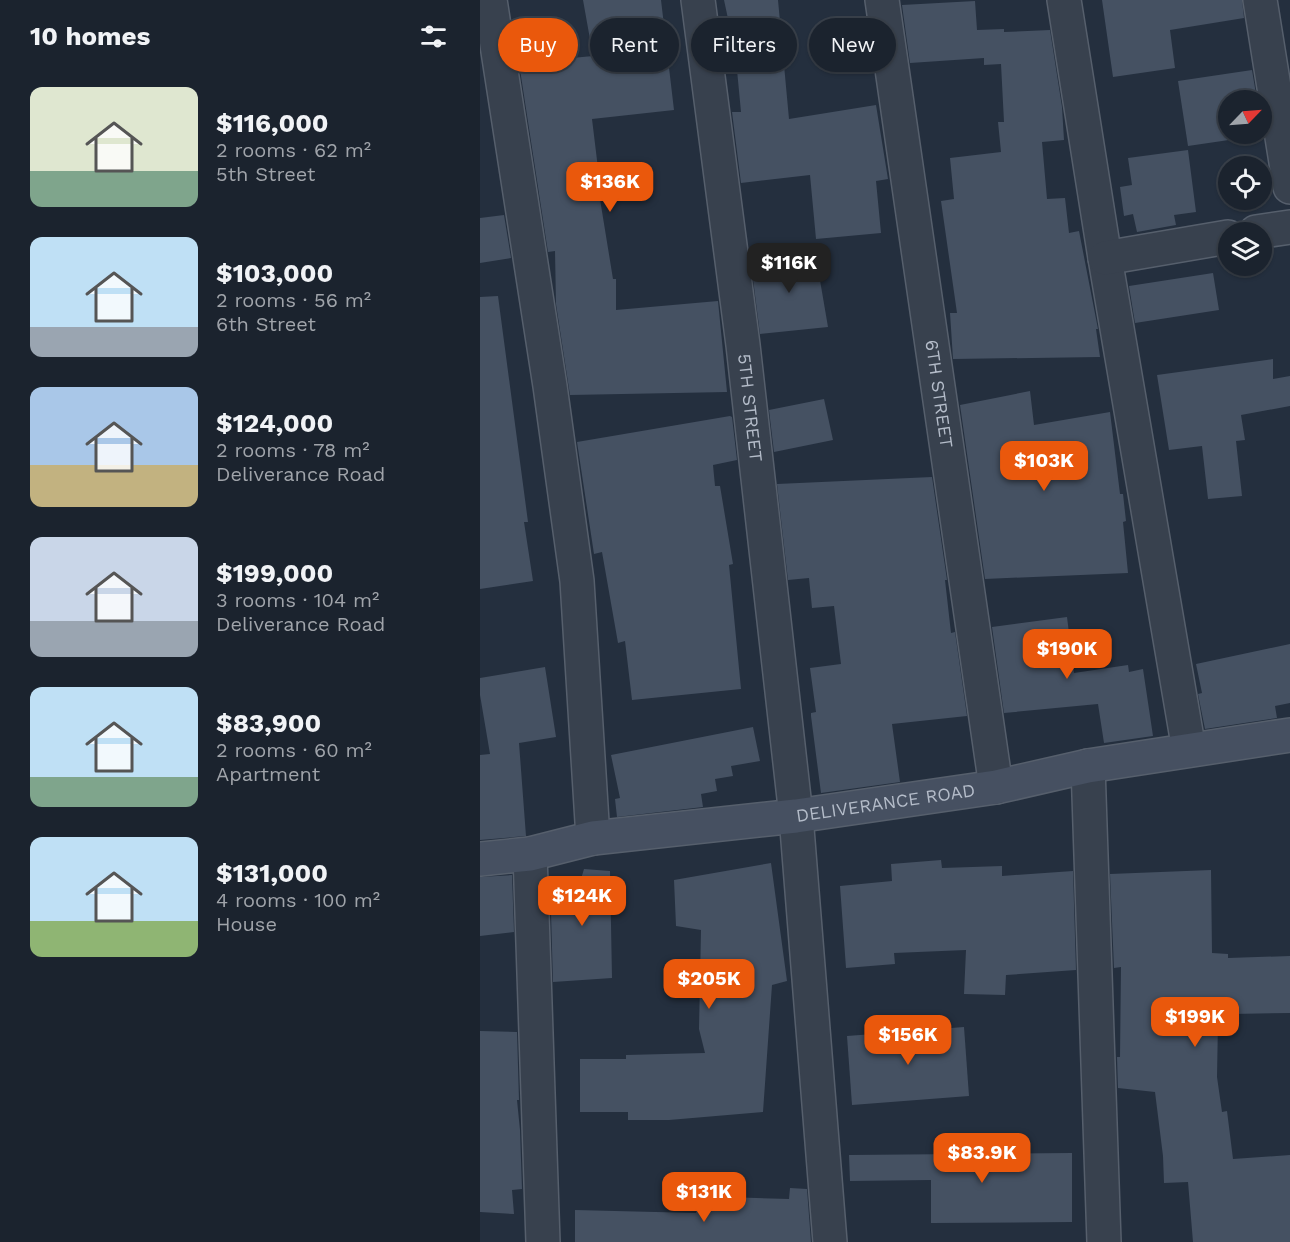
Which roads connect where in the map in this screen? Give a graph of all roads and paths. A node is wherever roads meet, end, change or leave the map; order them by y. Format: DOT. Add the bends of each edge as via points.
graph roads {
  1 [pos="490,0"];
  2 [pos="698,0"];
  3 [pos="882,0"];
  4 [pos="1064,0"];
  5 [pos="1260,0"];
  6 [pos="1290,187"];
  7 [pos="1290,227"];
  8 [pos="1272,230"];
  9 [pos="1218,239"];
  10 [pos="1104,258"];
  11 [pos="1290,735"];
  12 [pos="1189,750"];
  13 [pos="1088,766"];
  14 [pos="996,787"];
  15 [pos="796,816"];
  16 [pos="594,838"];
  17 [pos="530,854"];
  18 [pos="480,859"];
  19 [pos="543,1242"];
  20 [pos="830,1242"];
  21 [pos="1104,1242"];
  1 -- 16 [label="street" via="577,581"];
  2 -- 15 [label="street, 5TH STREET" via="743,345"];
  3 -- 14 [label="street, 6TH STREET"];
  4 -- 10 [label="street"];
  5 -- 6 [label="street"];
  7 -- 8 [label="street"];
  9 -- 10 [label="street"];
  10 -- 12 [label="street"];
  11 -- 12 [label="street, DELIVERANCE ROAD"];
  12 -- 13 [label="street, DELIVERANCE ROAD"];
  13 -- 14 [label="street, DELIVERANCE ROAD"];
  13 -- 21 [label="street"];
  14 -- 15 [label="street, DELIVERANCE ROAD"];
  15 -- 16 [label="street, DELIVERANCE ROAD"];
  15 -- 20 [label="street, 5TH STREET"];
  16 -- 17 [label="street, DELIVERANCE ROAD"];
  17 -- 18 [label="street, DELIVERANCE ROAD"];
  17 -- 19 [label="street"];
}
